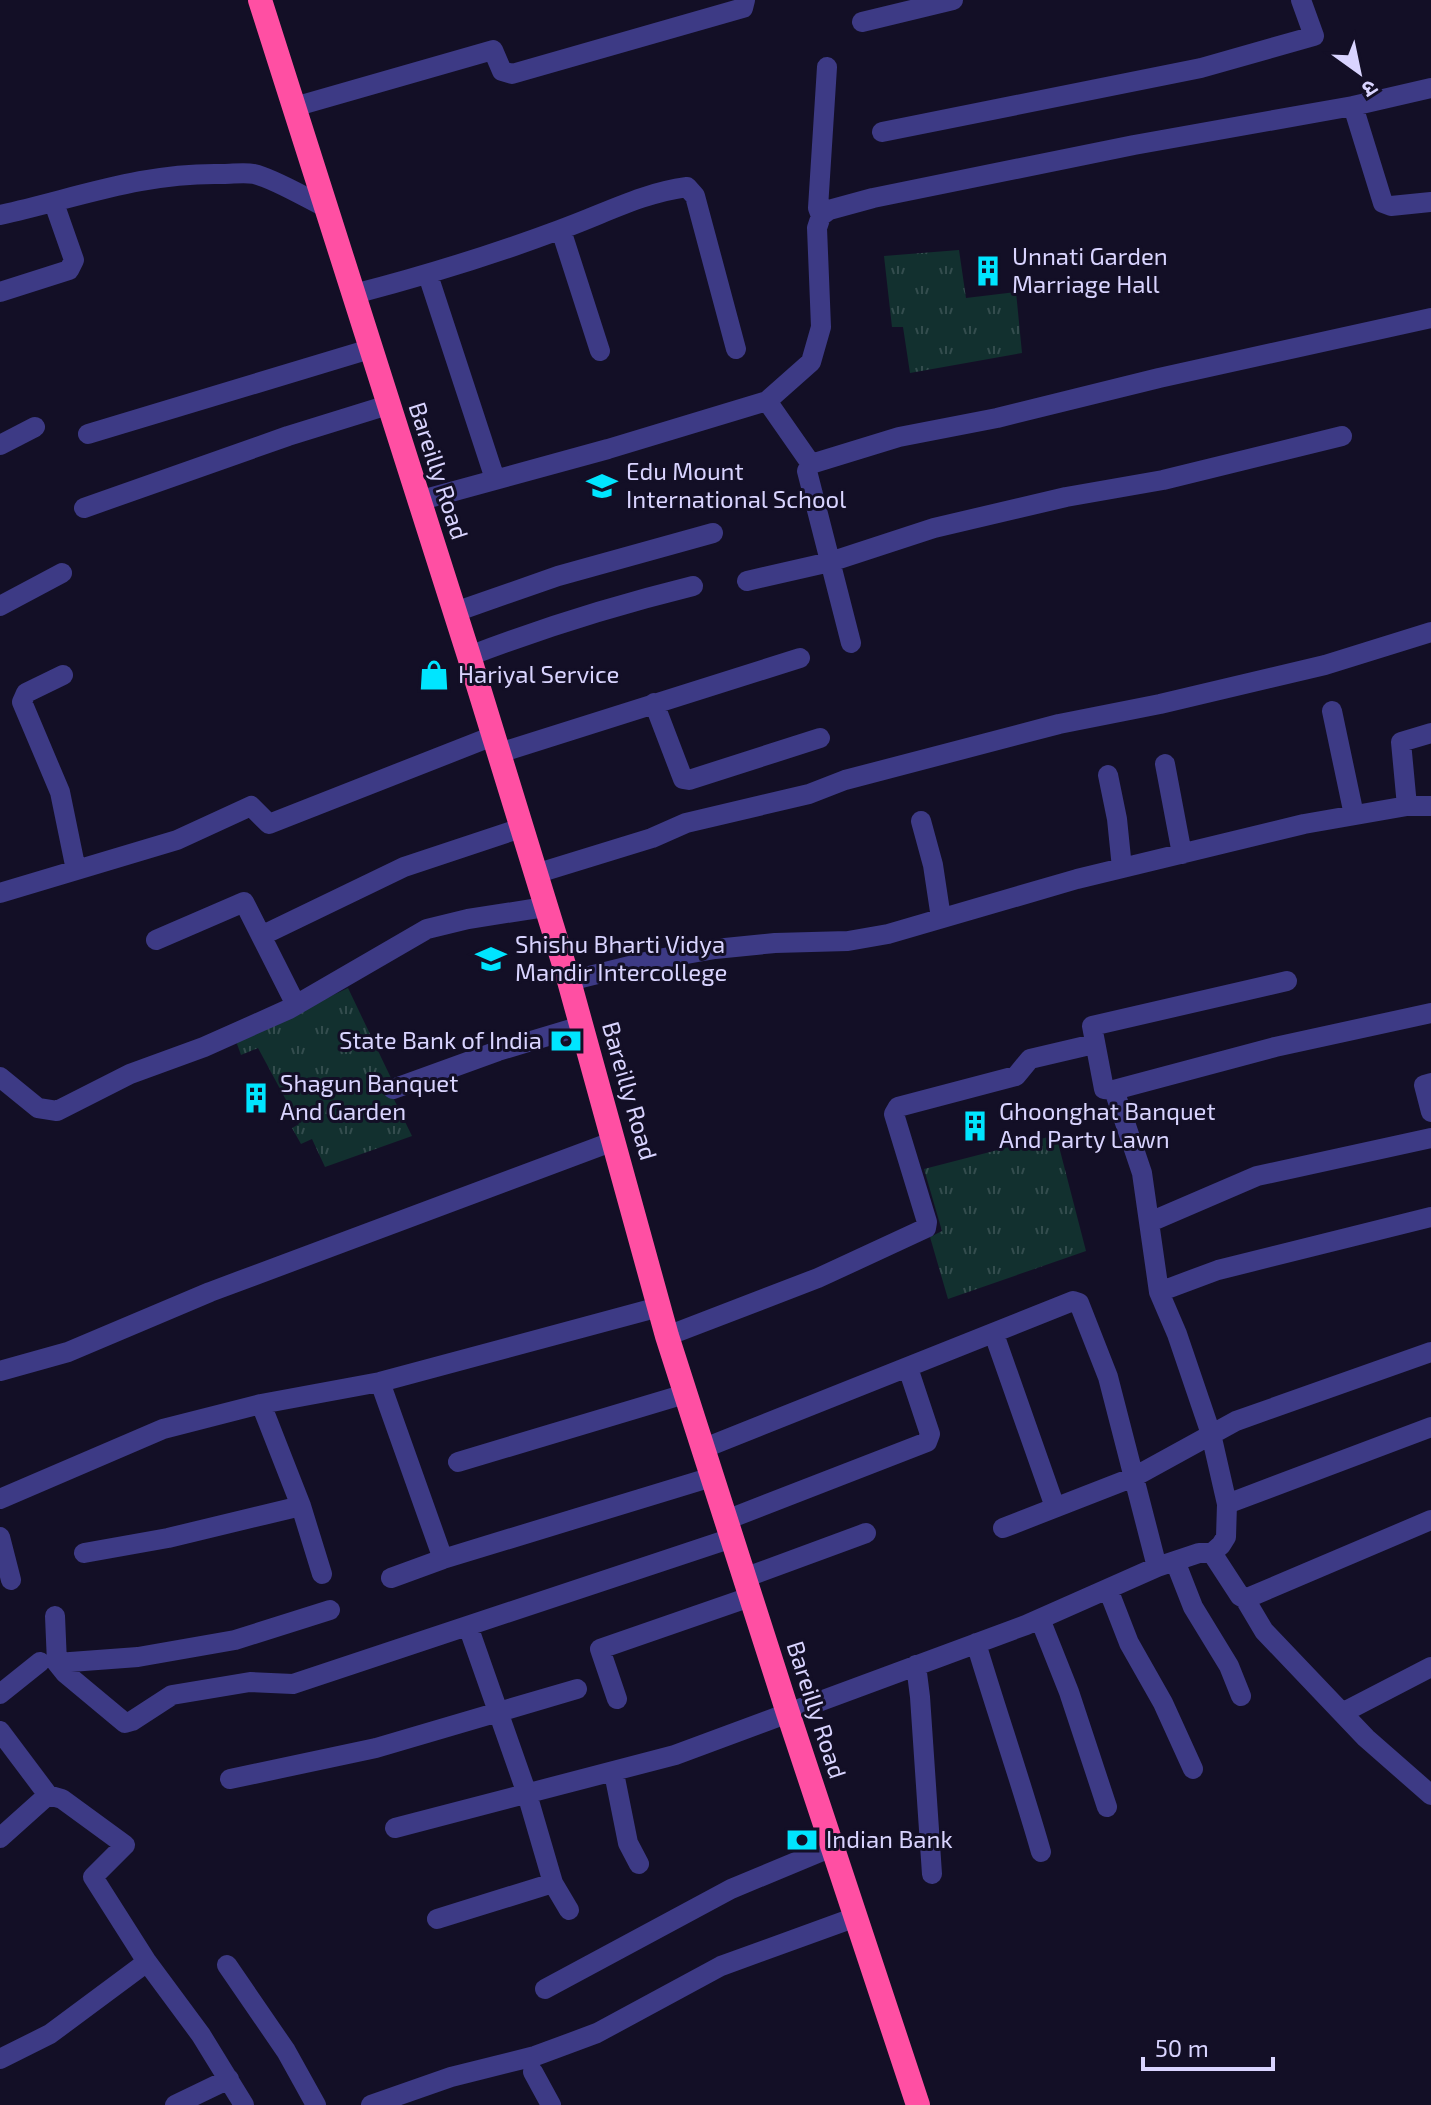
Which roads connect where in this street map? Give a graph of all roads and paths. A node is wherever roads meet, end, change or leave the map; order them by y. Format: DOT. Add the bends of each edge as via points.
graph roads {
  1 [pos="260,0"];
  2 [pos="745,0"];
  3 [pos="953,0"];
  4 [pos="1301,0"];
  5 [pos="862,22"];
  6 [pos="827,67"];
  7 [pos="1431,88"];
  8 [pos="1353,106"];
  9 [pos="294,107"];
  10 [pos="882,132"];
  11 [pos="1431,202"];
  12 [pos="54,203"];
  13 [pos="327,208"];
  14 [pos="0,215"];
  15 [pos="821,216"];
  16 [pos="561,230"];
  17 [pos="428,275"];
  18 [pos="0,292"];
  19 [pos="354,294"];
  20 [pos="1431,318"];
  21 [pos="370,349"];
  22 [pos="736,349"];
  23 [pos="600,351"];
  24 [pos="767,401"];
  25 [pos="388,405"];
  26 [pos="35,427"];
  27 [pos="88,434"];
  28 [pos="1342,436"];
  29 [pos="0,445"];
  30 [pos="811,464"];
  31 [pos="495,479"];
  32 [pos="418,501"];
  33 [pos="84,508"];
  34 [pos="713,533"];
  35 [pos="830,562"];
  36 [pos="62,573"];
  37 [pos="747,581"];
  38 [pos="693,586"];
  39 [pos="0,606"];
  40 [pos="455,612"];
  41 [pos="1431,632"];
  42 [pos="851,643"];
  43 [pos="469,656"];
  44 [pos="800,658"];
  45 [pos="63,675"];
  46 [pos="654,703"];
  47 [pos="1332,711"];
  48 [pos="1431,733"];
  49 [pos="820,738"];
  50 [pos="496,744"];
  51 [pos="1165,764"];
  52 [pos="1108,775"];
  53 [pos="1407,806"];
  54 [pos="1431,806"];
  55 [pos="1354,815"];
  56 [pos="921,821"];
  57 [pos="521,828"];
  58 [pos="1182,854"];
  59 [pos="1122,868"];
  60 [pos="76,870"];
  61 [pos="535,874"];
  62 [pos="0,893"];
  63 [pos="545,907"];
  64 [pos="941,918"];
  65 [pos="261,936"];
  66 [pos="156,940"];
  67 [pos="569,981"];
  68 [pos="1287,981"];
  69 [pos="296,1005"];
  70 [pos="1431,1013"];
  71 [pos="581,1026"];
  72 [pos="1094,1044"];
  73 [pos="0,1077"];
  74 [pos="1431,1083"];
  75 [pos="393,1089"];
  76 [pos="1114,1090"];
  77 [pos="1431,1112"];
  78 [pos="1431,1138"];
  79 [pos="614,1141"];
  80 [pos="1431,1217"];
  81 [pos="1150,1222"];
  82 [pos="1159,1292"];
  83 [pos="659,1307"];
  84 [pos="994,1334"];
  85 [pos="667,1336"];
  86 [pos="1431,1352"];
  87 [pos="908,1368"];
  88 [pos="0,1371"];
  89 [pos="380,1382"];
  90 [pos="685,1394"];
  91 [pos="261,1404"];
  92 [pos="1431,1427"];
  93 [pos="1211,1434"];
  94 [pos="702,1449"];
  95 [pos="458,1462"];
  96 [pos="712,1477"];
  97 [pos="1134,1477"];
  98 [pos="0,1499"];
  99 [pos="1227,1504"];
  100 [pos="301,1506"];
  101 [pos="1055,1507"];
  102 [pos="1431,1520"];
  103 [pos="1003,1528"];
  104 [pos="729,1529"];
  105 [pos="866,1533"];
  106 [pos="0,1537"];
  107 [pos="84,1553"];
  108 [pos="1212,1553"];
  109 [pos="443,1559"];
  110 [pos="1166,1564"];
  111 [pos="322,1574"];
  112 [pos="391,1578"];
  113 [pos="11,1580"];
  114 [pos="747,1587"];
  115 [pos="1108,1589"];
  116 [pos="1245,1599"];
  117 [pos="330,1610"];
  118 [pos="55,1616"];
  119 [pos="1040,1619"];
  120 [pos="468,1626"];
  121 [pos="976,1643"];
  122 [pos="49,1662"];
  123 [pos="916,1665"];
  124 [pos="1431,1667"];
  125 [pos="577,1689"];
  126 [pos="0,1694"];
  127 [pos="1241,1696"];
  128 [pos="617,1699"];
  129 [pos="1344,1712"];
  130 [pos="788,1713"];
  131 [pos="498,1714"];
  132 [pos="0,1731"];
  133 [pos="1193,1769"];
  134 [pos="614,1773"];
  135 [pos="230,1779"];
  136 [pos="527,1794"];
  137 [pos="48,1795"];
  138 [pos="1431,1795"];
  139 [pos="1107,1807"];
  140 [pos="395,1828"];
  141 [pos="0,1838"];
  142 [pos="832,1847"];
  143 [pos="1041,1852"];
  144 [pos="639,1864"];
  145 [pos="932,1874"];
  146 [pos="553,1883"];
  147 [pos="569,1910"];
  148 [pos="856,1917"];
  149 [pos="437,1919"];
  150 [pos="147,1962"];
  151 [pos="227,1965"];
  152 [pos="545,1989"];
  153 [pos="0,2059"];
  154 [pos="533,2072"];
  155 [pos="229,2079"];
  156 [pos="175,2105"];
  157 [pos="244,2105"];
  158 [pos="316,2105"];
  159 [pos="371,2105"];
  160 [pos="551,2105"];
  161 [pos="918,2105"];
  1 -- 9 [label="highway, Bareilly Road"];
  2 -- 9 [label="street" via="743,8 512,74 502,71 493,50"];
  3 -- 5 [label="street"];
  4 -- 10 [label="street" via="1314,36 1201,68"];
  6 -- 15 [label="street"];
  7 -- 8 [label="street"];
  8 -- 11 [label="street" via="1383,203"];
  8 -- 15 [label="street" via="873,198"];
  9 -- 13 [label="highway, Bareilly Road"];
  12 -- 13 [label="street" via="172,175 256,174"];
  12 -- 14 [label="street"];
  12 -- 18 [label="street" via="74,260 69,270"];
  13 -- 19 [label="highway, Bareilly Road"];
  15 -- 24 [label="street" via="821,327 811,362"];
  16 -- 17 [label="street"];
  16 -- 22 [label="street" via="663,190 687,187 695,196"];
  16 -- 23 [label="street"];
  17 -- 19 [label="street"];
  17 -- 31 [label="street"];
  19 -- 21 [label="highway, Bareilly Road"];
  20 -- 30 [label="street" via="899,437"];
  21 -- 25 [label="highway, Bareilly Road"];
  21 -- 27 [label="street"];
  24 -- 30 [label="street"];
  24 -- 31 [label="street"];
  25 -- 32 [label="highway, Bareilly Road"];
  25 -- 33 [label="street"];
  26 -- 29 [label="street"];
  28 -- 35 [label="street" via="934,528"];
  30 -- 35 [label="street" via="807,471"];
  31 -- 32 [label="street"];
  32 -- 40 [label="highway, Bareilly Road"];
  34 -- 40 [label="street" via="558,576"];
  35 -- 37 [label="street"];
  35 -- 42 [label="street"];
  36 -- 39 [label="street"];
  38 -- 43 [label="street" via="532,632"];
  40 -- 43 [label="highway, Bareilly Road"];
  41 -- 61 [label="street" via="1325,665 1059,724 845,780 809,794 686,823"];
  43 -- 50 [label="highway, Bareilly Road"];
  44 -- 46 [label="street"];
  45 -- 60 [label="street" via="26,693 22,702 60,792"];
  46 -- 49 [label="street" via="683,779"];
  46 -- 50 [label="street"];
  47 -- 55 [label="street"];
  48 -- 53 [label="street" via="1401,742"];
  50 -- 57 [label="highway, Bareilly Road"];
  50 -- 60 [label="street" via="269,824 251,806 177,840"];
  51 -- 58 [label="street"];
  52 -- 59 [label="street"];
  53 -- 54 [label="street"];
  53 -- 55 [label="street"];
  55 -- 58 [label="street"];
  56 -- 64 [label="street"];
  57 -- 61 [label="highway, Bareilly Road"];
  57 -- 65 [label="street" via="404,867"];
  58 -- 59 [label="street"];
  59 -- 64 [label="street"];
  60 -- 62 [label="street"];
  61 -- 63 [label="highway, Bareilly Road"];
  63 -- 67 [label="highway, Bareilly Road"];
  63 -- 69 [label="street" via="427,929"];
  64 -- 67 [label="street" via="848,941 715,949"];
  65 -- 66 [label="street" via="244,902"];
  65 -- 69 [label="street"];
  67 -- 71 [label="highway, Bareilly Road"];
  68 -- 72 [label="street" via="1095,1024"];
  69 -- 73 [label="street" via="130,1074 57,1111 38,1108"];
  70 -- 76 [label="street"];
  71 -- 75 [label="street"];
  71 -- 79 [label="highway, Bareilly Road"];
  72 -- 76 [label="street" via="1104,1089"];
  72 -- 85 [label="street" via="1030,1059 1016,1076 898,1107 894,1114 926,1228 818,1278"];
  74 -- 77 [label="street" via="1424,1085"];
  76 -- 81 [label="street" via="1142,1173"];
  78 -- 81 [label="street" via="1257,1176"];
  79 -- 83 [label="highway, Bareilly Road"];
  79 -- 88 [label="street" via="210,1292 68,1352"];
  80 -- 82 [label="street" via="1218,1270"];
  81 -- 82 [label="street"];
  82 -- 93 [label="street"];
  83 -- 85 [label="highway, Bareilly Road"];
  83 -- 89 [label="street"];
  84 -- 87 [label="street"];
  84 -- 97 [label="street" via="1079,1303 1108,1377"];
  84 -- 101 [label="street"];
  85 -- 90 [label="highway, Bareilly Road"];
  86 -- 93 [label="street"];
  87 -- 94 [label="street"];
  87 -- 104 [label="street" via="930,1434 927,1442"];
  89 -- 91 [label="street"];
  89 -- 109 [label="street"];
  90 -- 94 [label="highway, Bareilly Road"];
  90 -- 95 [label="street"];
  91 -- 98 [label="street" via="163,1429"];
  91 -- 100 [label="street"];
  92 -- 99 [label="street"];
  93 -- 97 [label="street"];
  93 -- 99 [label="street"];
  94 -- 96 [label="highway, Bareilly Road"];
  96 -- 104 [label="highway, Bareilly Road"];
  96 -- 109 [label="street"];
  97 -- 101 [label="street"];
  97 -- 110 [label="street"];
  99 -- 108 [label="street" via="1226,1537"];
  100 -- 107 [label="street"];
  100 -- 111 [label="street"];
  101 -- 103 [label="street"];
  102 -- 116 [label="street"];
  104 -- 114 [label="highway, Bareilly Road"];
  104 -- 120 [label="street"];
  105 -- 114 [label="street"];
  106 -- 113 [label="street"];
  108 -- 110 [label="street"];
  108 -- 116 [label="street"];
  109 -- 112 [label="street"];
  110 -- 115 [label="street"];
  110 -- 127 [label="street" via="1229,1666"];
  114 -- 128 [label="street" via="600,1649"];
  114 -- 130 [label="highway, Bareilly Road"];
  115 -- 119 [label="street"];
  115 -- 133 [label="street" via="1129,1643"];
  116 -- 129 [label="street" via="1264,1631"];
  117 -- 122 [label="street" via="235,1640 138,1657"];
  118 -- 122 [label="street"];
  119 -- 121 [label="street"];
  119 -- 139 [label="street"];
  120 -- 122 [label="street" via="293,1684 250,1682 172,1695 125,1723"];
  120 -- 131 [label="street"];
  121 -- 123 [label="street"];
  121 -- 143 [label="street"];
  122 -- 126 [label="street"];
  123 -- 130 [label="street"];
  123 -- 145 [label="street"];
  124 -- 129 [label="street"];
  125 -- 131 [label="street"];
  129 -- 138 [label="street"];
  130 -- 134 [label="street"];
  130 -- 142 [label="highway, Bareilly Road"];
  131 -- 135 [label="street" via="376,1748"];
  131 -- 136 [label="street"];
  132 -- 137 [label="street"];
  134 -- 136 [label="street"];
  134 -- 144 [label="street" via="628,1843"];
  136 -- 140 [label="street"];
  136 -- 146 [label="street"];
  137 -- 141 [label="street"];
  137 -- 150 [label="street" via="62,1799 125,1845 93,1877"];
  142 -- 148 [label="highway, Bareilly Road"];
  142 -- 152 [label="street" via="731,1889"];
  146 -- 147 [label="street"];
  146 -- 149 [label="street"];
  148 -- 159 [label="street" via="721,1966 597,2033"];
  148 -- 161 [label="highway, Bareilly Road"];
  150 -- 153 [label="street" via="50,2034"];
  150 -- 155 [label="street"];
  151 -- 158 [label="street"];
  154 -- 160 [label="street"];
  155 -- 156 [label="street"];
  155 -- 157 [label="street"];
}
